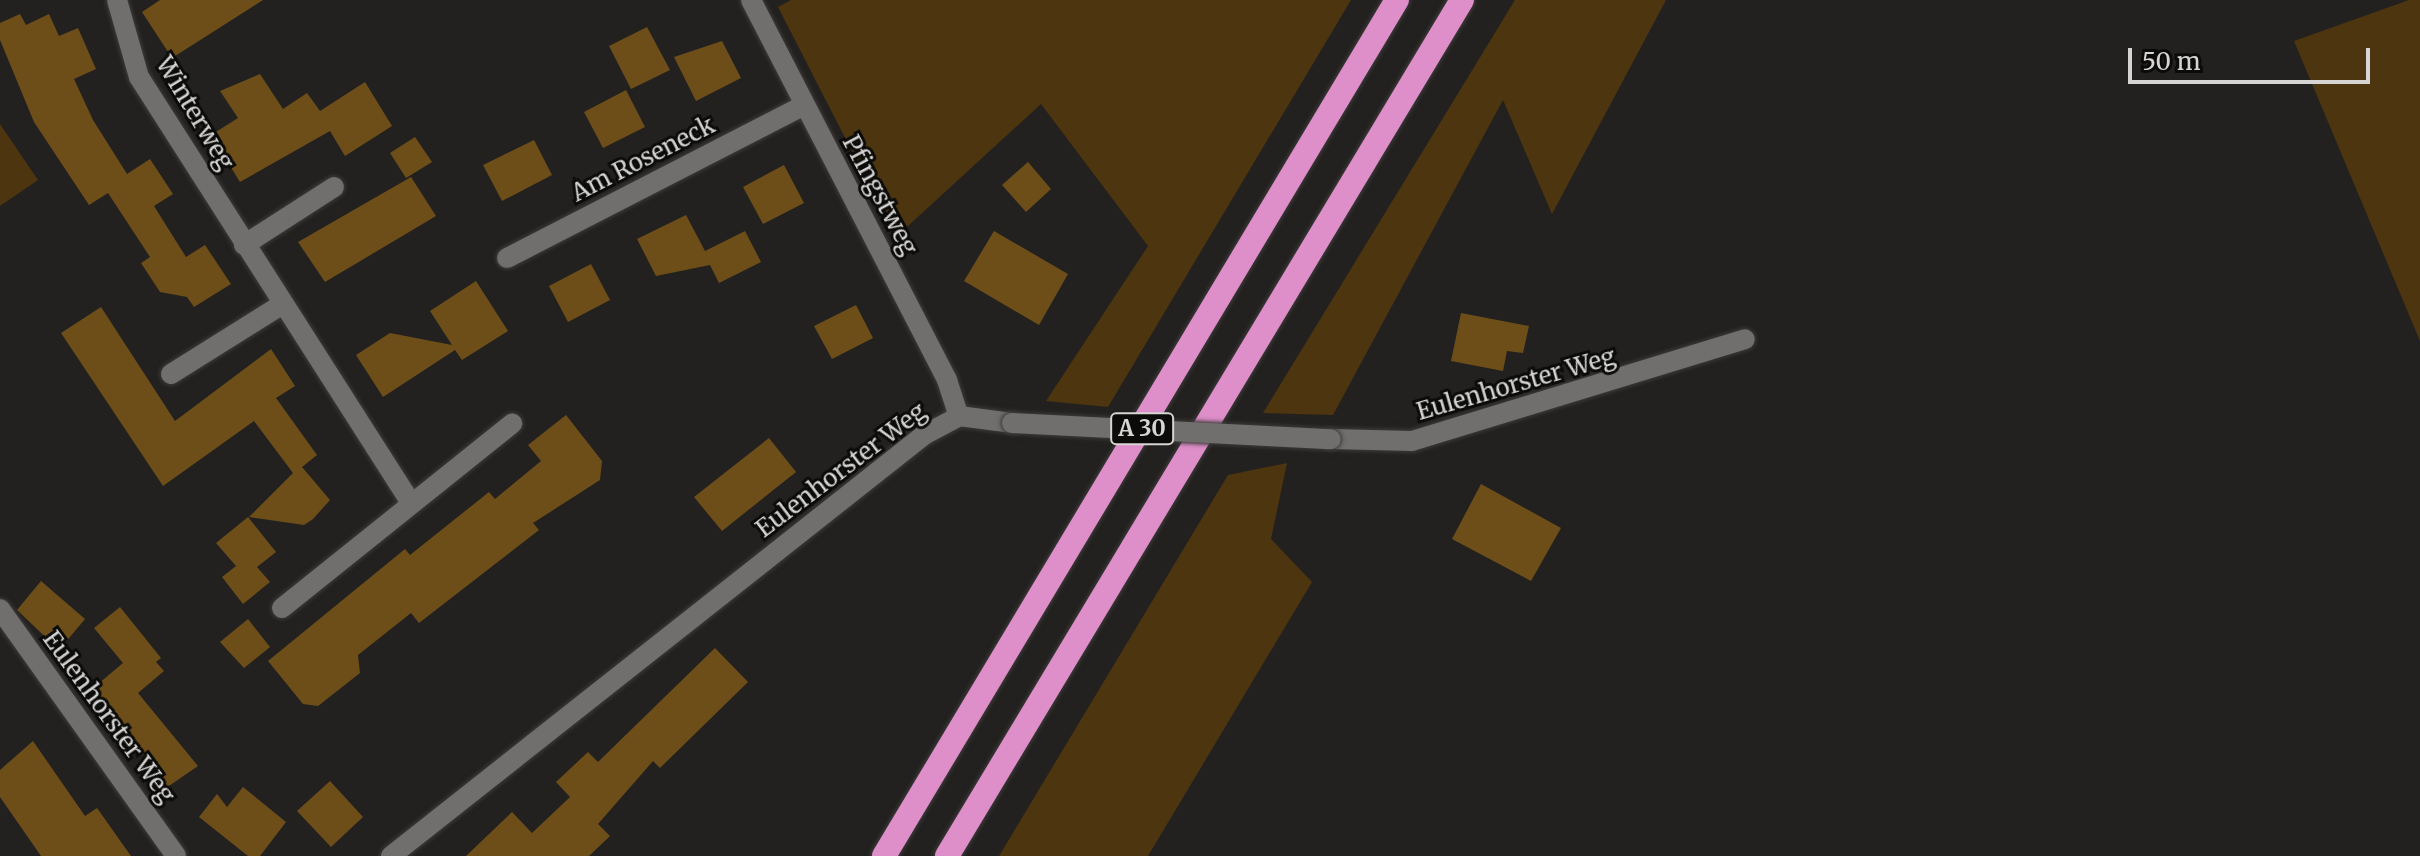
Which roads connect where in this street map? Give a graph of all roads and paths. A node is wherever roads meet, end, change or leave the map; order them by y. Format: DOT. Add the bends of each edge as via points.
graph roads {
  1 [pos="117,0"];
  2 [pos="751,0"];
  3 [pos="1397,0"];
  4 [pos="1462,0"];
  5 [pos="803,106"];
  6 [pos="334,187"];
  7 [pos="244,245"];
  8 [pos="507,258"];
  9 [pos="281,305"];
  10 [pos="1745,339"];
  11 [pos="171,374"];
  12 [pos="959,416"];
  13 [pos="512,424"];
  14 [pos="411,503"];
  15 [pos="282,608"];
  16 [pos="0,609"];
  17 [pos="176,856"];
  18 [pos="391,856"];
  19 [pos="884,856"];
  20 [pos="947,856"];
  1 -- 7 [label="street, Winterweg" via="139,77"];
  2 -- 5 [label="street, Pfingstweg"];
  3 -- 19 [label="highway, A 30"];
  4 -- 20 [label="highway, A 30"];
  5 -- 8 [label="street, Am Roseneck"];
  5 -- 12 [label="street, Pfingstweg" via="947,380"];
  6 -- 7 [label="street"];
  7 -- 9 [label="street, Winterweg"];
  9 -- 11 [label="street"];
  9 -- 14 [label="street, Winterweg"];
  10 -- 12 [label="street, Eulenhorster Weg, bridge" via="1412,441 1012,423"];
  12 -- 18 [label="street, Eulenhorster Weg" via="924,435"];
  13 -- 14 [label="street"];
  14 -- 15 [label="street"];
  16 -- 17 [label="street, Eulenhorster Weg"];
}
